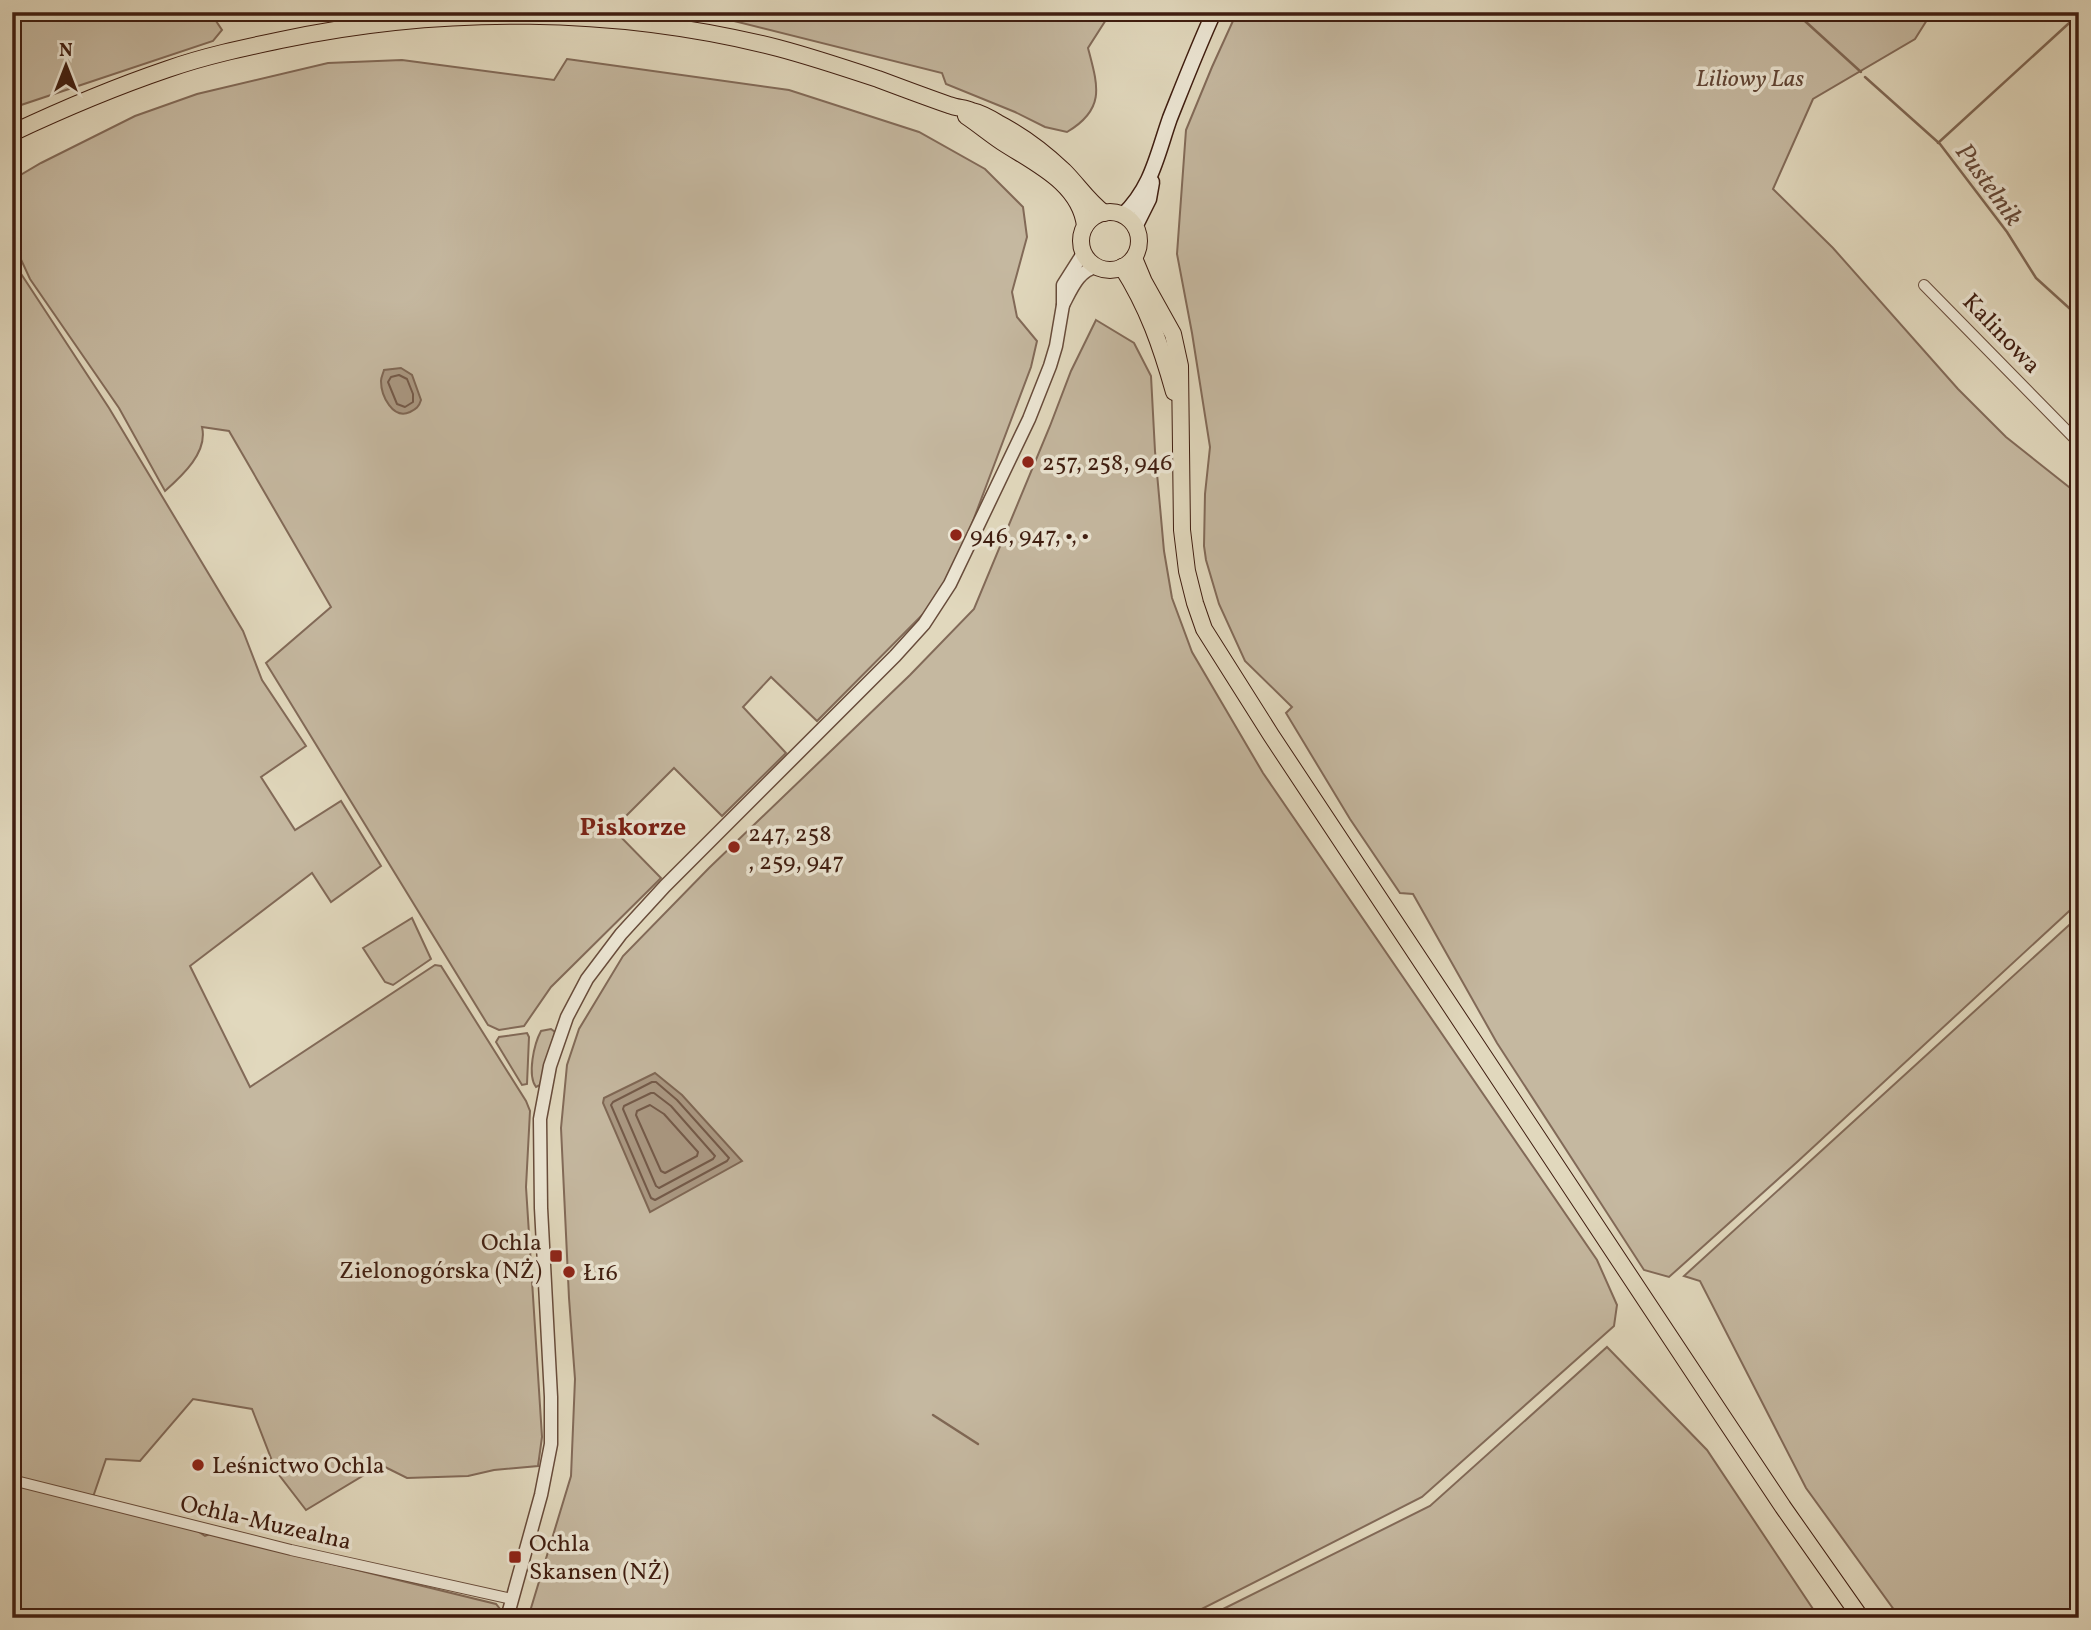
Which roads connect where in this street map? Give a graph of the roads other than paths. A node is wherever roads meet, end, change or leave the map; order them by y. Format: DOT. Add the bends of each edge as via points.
graph roads {
  1 [pos="1214,12"];
  2 [pos="952,106"];
  3 [pos="12,133"];
  4 [pos="1152,174"];
  5 [pos="1104,213"];
  6 [pos="1123,215"];
  7 [pos="1085,226"];
  8 [pos="1135,227"];
  9 [pos="1082,248"];
  10 [pos="1128,262"];
  11 [pos="1097,267"];
  12 [pos="1924,285"];
  13 [pos="1063,305"];
  14 [pos="2079,443"];
  15 [pos="12,1480"];
  16 [pos="512,1599"];
  17 [pos="507,1618"];
  18 [pos="1861,1618"];
  1 -- 4 [label="main road"];
  2 -- 3 [label="main road" via="837,65 730,38 597,20 474,17 385,23 237,49 101,93"];
  2 -- 5 [label="main road" via="974,111 1038,148"];
  2 -- 7 [label="main road" via="1047,170 1075,201"];
  4 -- 6 [label="main road"];
  4 -- 8 [label="main road" via="1149,200"];
  5 -- 6 [label="main road"];
  5 -- 7 [label="main road"];
  6 -- 8 [label="main road"];
  7 -- 9 [label="main road"];
  8 -- 10 [label="main road" via="1139,243"];
  9 -- 11 [label="main road"];
  9 -- 13 [label="street" via="1063,285"];
  10 -- 11 [label="main road" via="1105,270"];
  10 -- 18 [label="main road" via="1133,284 1156,331 1180,411 1182,530 1187,571 1204,629"];
  11 -- 13 [label="street" via="1083,273"];
  12 -- 14 [label="street, Kalinowa"];
  13 -- 16 [label="street" via="1042,388 937,606 895,656 621,934 587,979 567,1017 550,1066 540,1119 551,1444"];
  15 -- 16 [label="street, Ochla-Muzealna"];
  16 -- 17 [label="street"];
}
